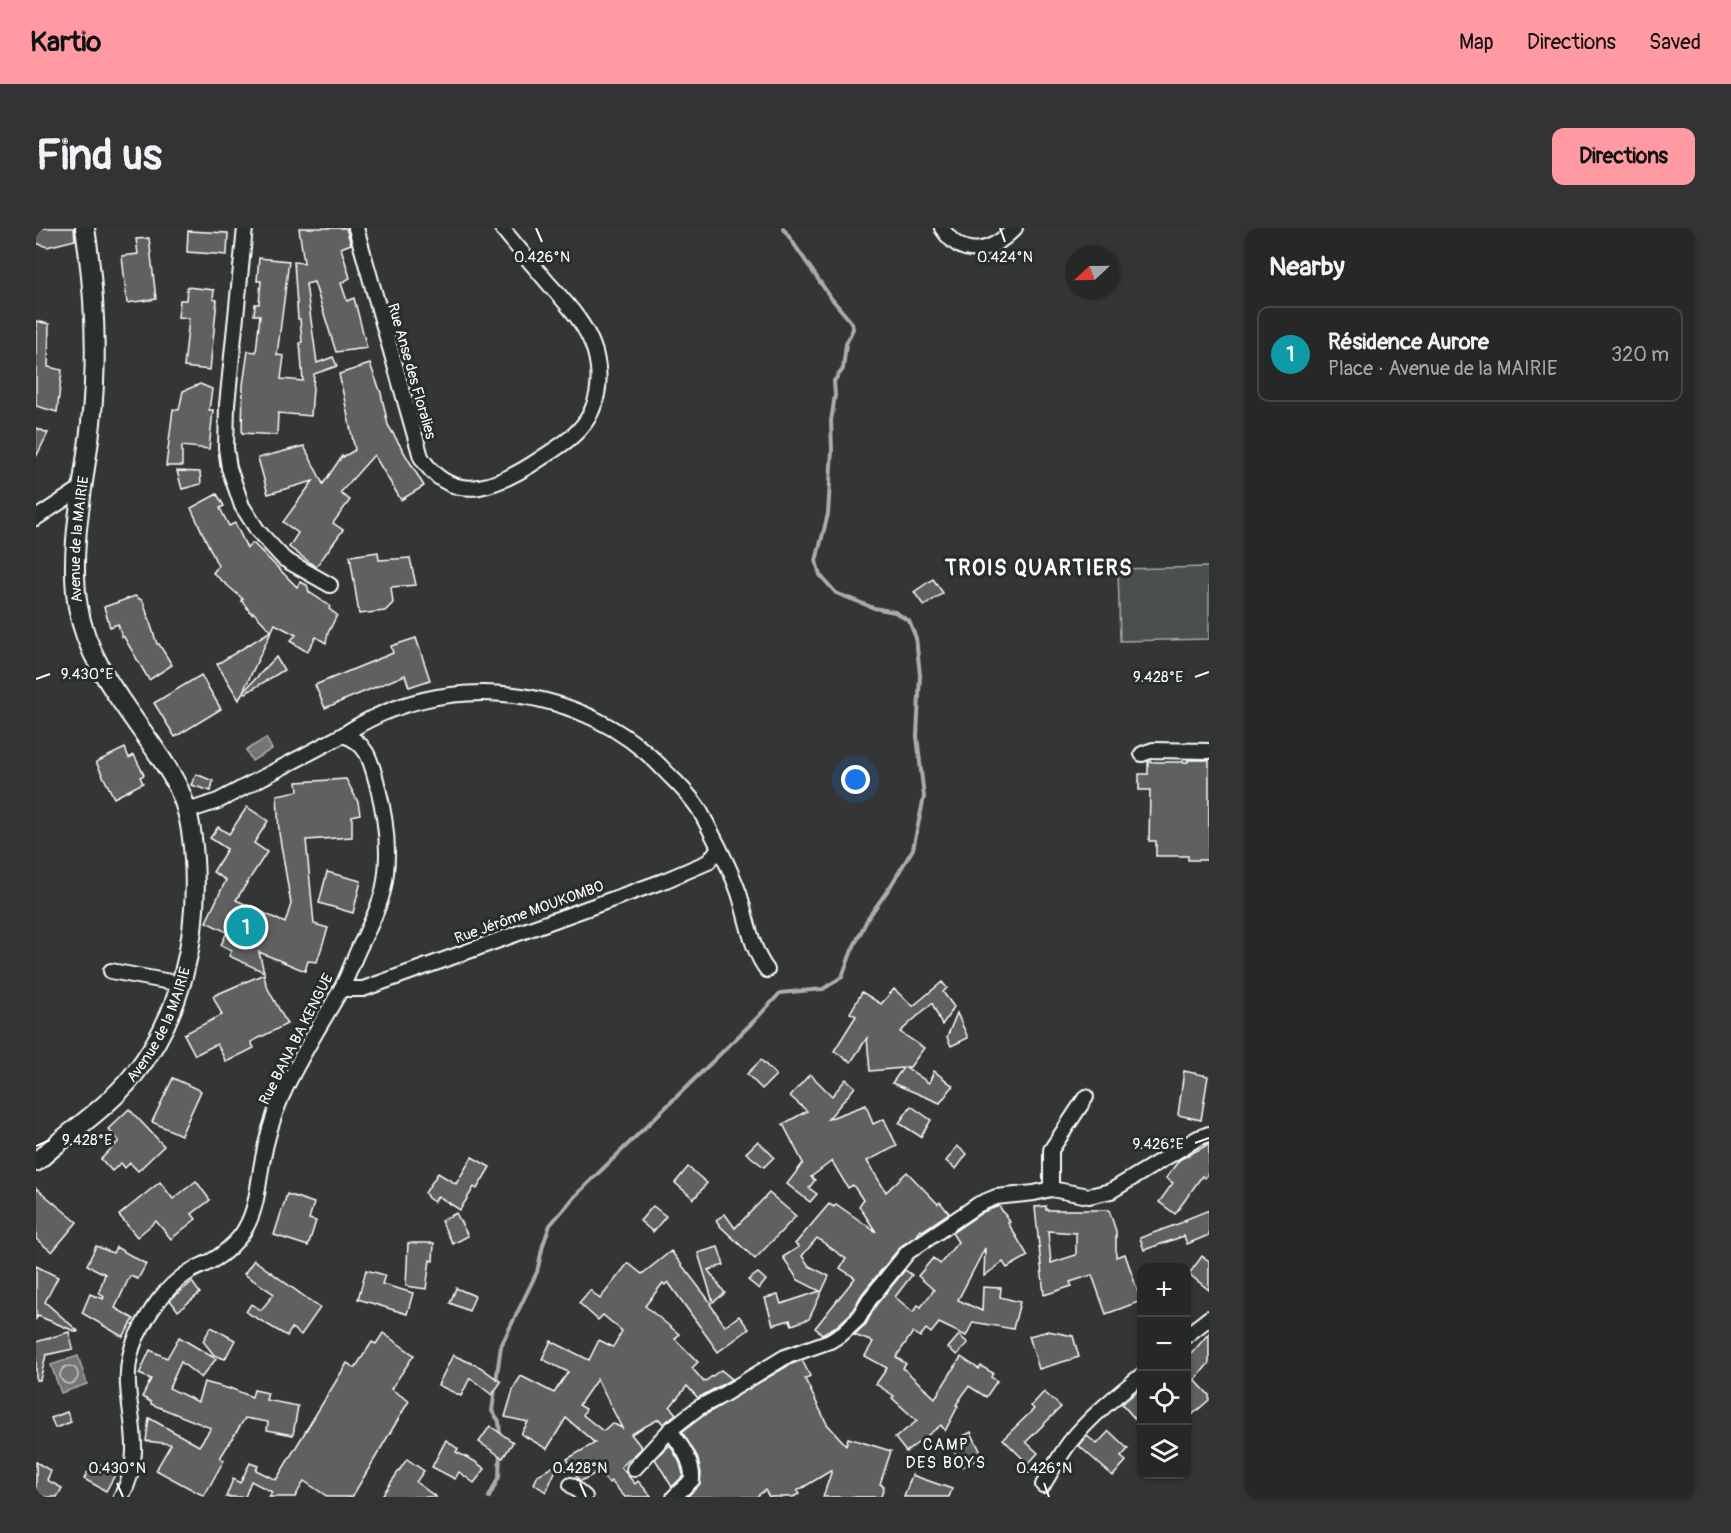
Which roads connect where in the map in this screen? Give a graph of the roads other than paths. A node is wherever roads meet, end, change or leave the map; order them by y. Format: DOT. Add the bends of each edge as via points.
graph roads {
  1 [pos="85,228"];
  2 [pos="245,228"];
  3 [pos="356,228"];
  4 [pos="501,228"];
  5 [pos="942,228"];
  6 [pos="1015,228"];
  7 [pos="82,487"];
  8 [pos="36,518"];
  9 [pos="330,585"];
  10 [pos="343,735"];
  11 [pos="1209,751"];
  12 [pos="1143,753"];
  13 [pos="188,811"];
  14 [pos="719,848"];
  15 [pos="767,970"];
  16 [pos="111,971"];
  17 [pos="181,984"];
  18 [pos="341,989"];
  19 [pos="1086,1097"];
  20 [pos="1209,1134"];
  21 [pos="36,1162"];
  22 [pos="1051,1189"];
  23 [pos="1209,1318"];
  24 [pos="1191,1332"];
  25 [pos="1137,1379"];
  26 [pos="670,1430"];
  27 [pos="634,1469"];
  28 [pos="571,1485"];
  29 [pos="1043,1485"];
  30 [pos="121,1497"];
  31 [pos="585,1497"];
  32 [pos="674,1497"];
  1 -- 7 [label="main road, Avenue de la MAIRIE" via="94,307 95,370"];
  2 -- 9 [label="street" via="227,405 229,468 242,506 264,538 284,559"];
  3 -- 4 [label="street, Rue Anse des Floralies" via="421,458 436,477 469,488 488,487 513,476 570,439 592,411 598,385 595,352 585,327"];
  5 -- 6 [label="street" via="958,245 977,249 995,246"];
  7 -- 8 [label="street"];
  7 -- 13 [label="main road, Avenue de la MAIRIE" via="76,589 82,624 101,670 158,753"];
  10 -- 13 [label="street" via="218,801"];
  10 -- 14 [label="street" via="384,711 452,695 501,692 557,702 603,722 662,766 698,808"];
  10 -- 18 [label="street, Rue BANA BA KENGUE" via="355,738 372,765 387,846 378,907"];
  11 -- 12 [label="street"];
  13 -- 17 [label="main road, Avenue de la MAIRIE" via="195,915"];
  14 -- 15 [label="street"];
  14 -- 18 [label="street, Rue Jérôme MOUKOMBO" via="708,862 666,880 363,989"];
  16 -- 17 [label="street"];
  17 -- 21 [label="main road, Avenue de la MAIRIE" via="156,1039 133,1076 115,1096"];
  18 -- 30 [label="street, Rue BANA BA KENGUE" via="281,1098 268,1133 254,1208 244,1231 214,1260 188,1273 157,1300 136,1340 126,1377 135,1460"];
  19 -- 22 [label="street" via="1051,1150"];
  20 -- 22 [label="street" via="1111,1191 1089,1196"];
  22 -- 26 [label="street" via="996,1197 979,1204 908,1252 843,1333 785,1357 698,1408"];
  23 -- 24 [label="street"];
  25 -- 29 [label="street" via="1079,1431"];
  26 -- 27 [label="street"];
  26 -- 32 [label="street" via="692,1470 692,1480"];
  28 -- 31 [label="street"];
}
